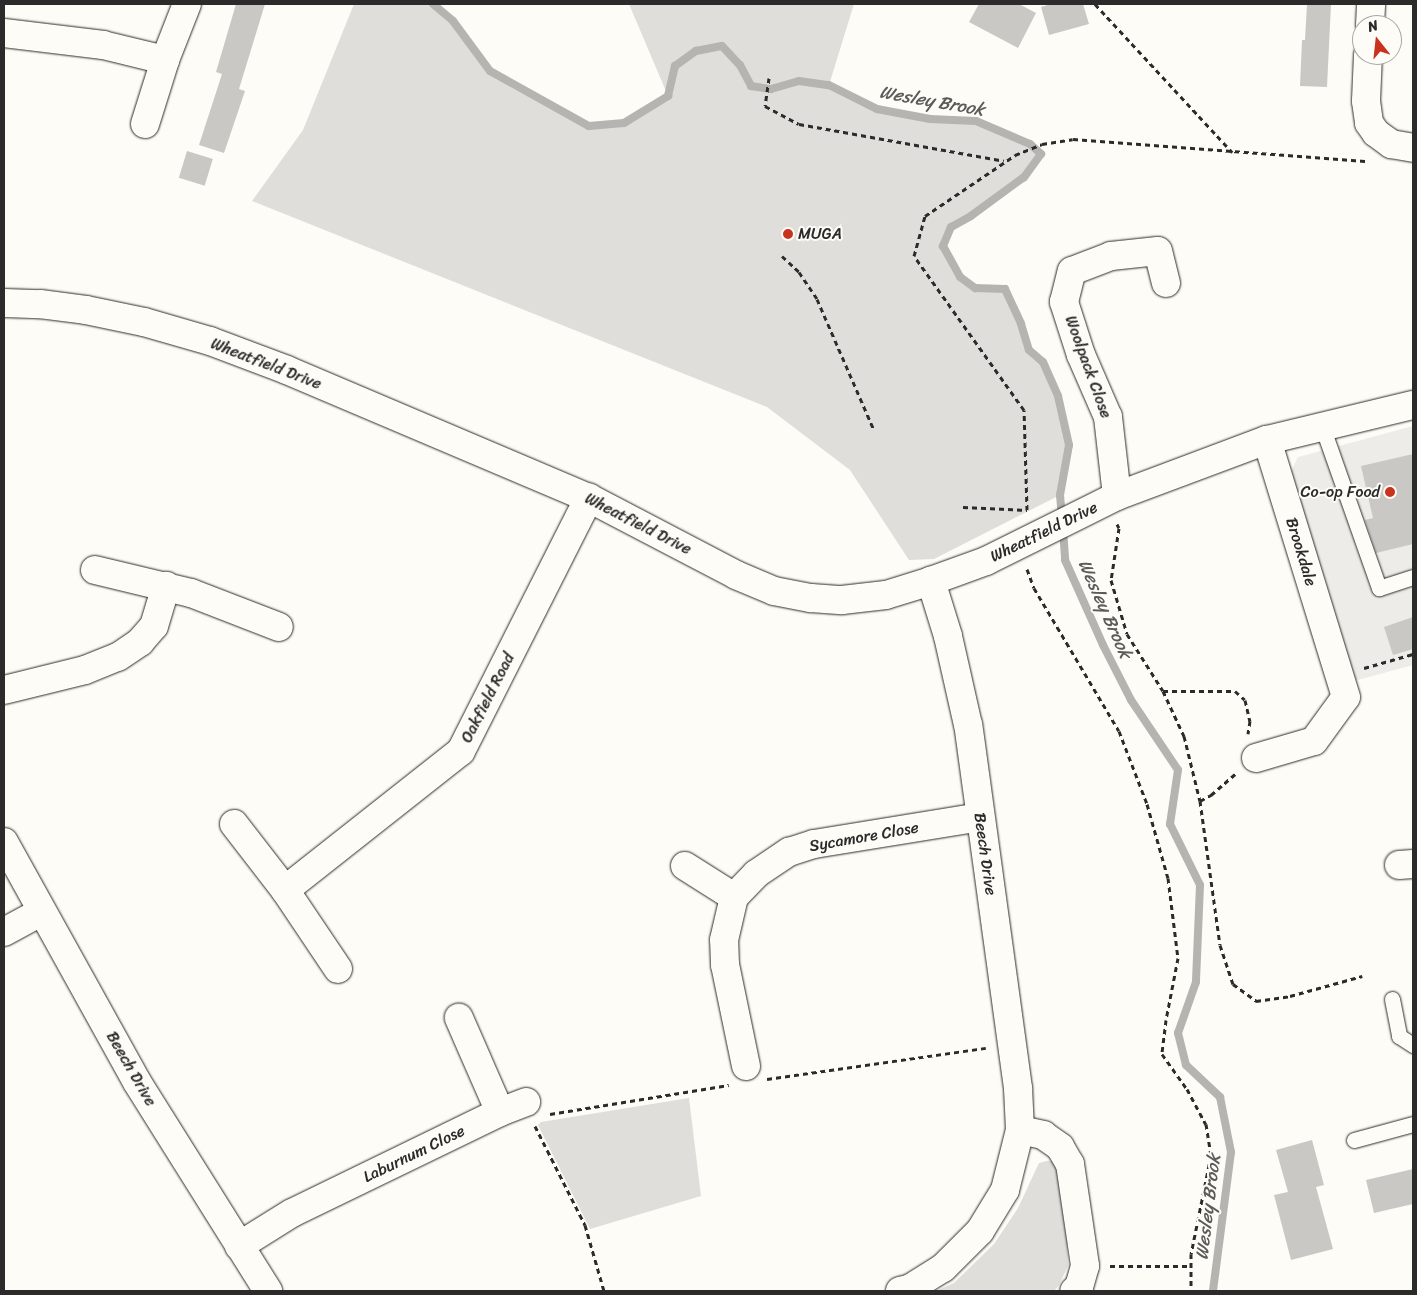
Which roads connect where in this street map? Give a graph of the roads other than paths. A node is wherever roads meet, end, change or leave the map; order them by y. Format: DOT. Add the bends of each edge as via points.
graph roads {
  1 [pos="187,4"];
  2 [pos="4,33"];
  3 [pos="165,60"];
  4 [pos="1368,65"];
  5 [pos="145,124"];
  6 [pos="1413,148"];
  7 [pos="1166,283"];
  8 [pos="4,303"];
  9 [pos="1413,405"];
  10 [pos="1322,426"];
  11 [pos="1267,440"];
  12 [pos="589,498"];
  13 [pos="1111,499"];
  14 [pos="95,570"];
  15 [pos="1413,577"];
  16 [pos="930,581"];
  17 [pos="166,586"];
  18 [pos="279,627"];
  19 [pos="4,690"];
  20 [pos="1256,758"];
  21 [pos="980,817"];
  22 [pos="234,824"];
  23 [pos="4,842"];
  24 [pos="685,866"];
  25 [pos="285,890"];
  26 [pos="734,897"];
  27 [pos="41,912"];
  28 [pos="4,932"];
  29 [pos="338,969"];
  30 [pos="1392,999"];
  31 [pos="459,1018"];
  32 [pos="1413,1045"];
  33 [pos="746,1066"];
  34 [pos="500,1112"];
  35 [pos="530,1113"];
  36 [pos="1413,1124"];
  37 [pos="1020,1130"];
  38 [pos="1354,1140"];
  39 [pos="239,1246"];
  40 [pos="268,1291"];
  41 [pos="900,1291"];
  42 [pos="1074,1291"];
  1 -- 3 [label="street"];
  2 -- 3 [label="street" via="103,44"];
  3 -- 5 [label="street"];
  4 -- 6 [label="street" via="1366,101 1370,123 1376,133 1391,144"];
  7 -- 13 [label="street, Woolpack Close" via="1158,251 1111,256 1072,271 1064,302 1081,355 1108,418"];
  8 -- 12 [label="street, Wheatfield Drive" via="86,310 210,341 287,370"];
  9 -- 10 [label="street"];
  10 -- 11 [label="street"];
  10 -- 15 [label="lane" via="1379,588"];
  11 -- 13 [label="street, Wheatfield Drive"];
  11 -- 20 [label="street, Brookdale" via="1346,697 1314,741"];
  12 -- 16 [label="street, Wheatfield Drive" via="736,575 774,591 842,600 886,595"];
  12 -- 25 [label="street, Oakfield Road" via="461,751"];
  13 -- 16 [label="street, Wheatfield Drive" via="986,560"];
  14 -- 17 [label="street"];
  16 -- 21 [label="street, Beech Drive" via="948,636 968,725"];
  17 -- 18 [label="street"];
  17 -- 19 [label="street" via="154,626 140,642 118,657 85,670"];
  21 -- 26 [label="street, Sycamore Close" via="806,846 774,860"];
  21 -- 37 [label="street, Beech Drive" via="1018,1088"];
  22 -- 25 [label="street"];
  23 -- 27 [label="street, Beech Drive"];
  24 -- 26 [label="street"];
  25 -- 29 [label="street"];
  26 -- 33 [label="street" via="724,940 725,965"];
  27 -- 28 [label="street"];
  27 -- 39 [label="street, Beech Drive" via="137,1082"];
  30 -- 32 [label="lane" via="1399,1036"];
  31 -- 34 [label="street"];
  34 -- 35 [label="street, Laburnum Close"];
  34 -- 39 [label="street, Laburnum Close" via="292,1213"];
  36 -- 38 [label="lane"];
  37 -- 41 [label="street, Beech Drive" via="1005,1190 980,1231 943,1268"];
  37 -- 42 [label="street" via="1049,1139 1060,1147 1070,1164 1086,1266 1079,1287"];
  39 -- 40 [label="street, Beech Drive"];
}
